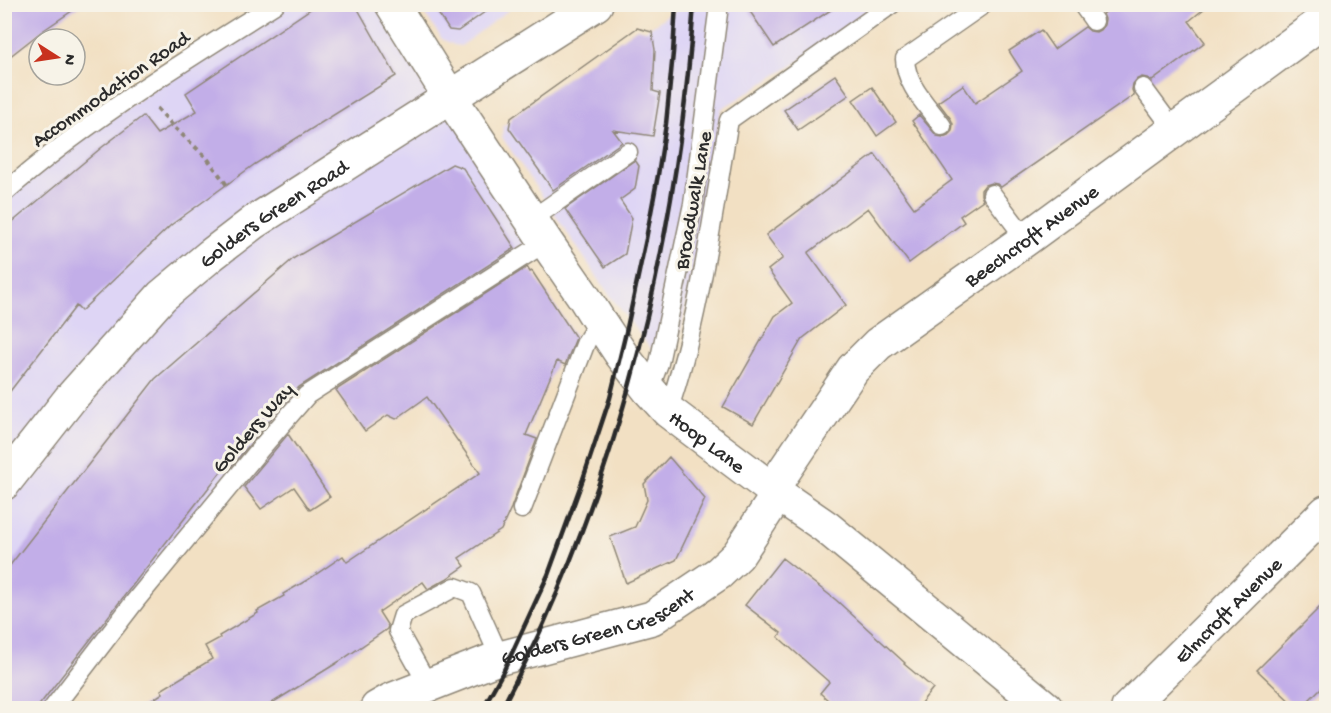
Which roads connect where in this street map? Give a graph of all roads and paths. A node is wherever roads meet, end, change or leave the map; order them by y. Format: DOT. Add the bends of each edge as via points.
graph roads {
  1 [pos="275,4"];
  2 [pos="392,4"];
  3 [pos="596,4"];
  4 [pos="892,4"];
  5 [pos="984,4"];
  6 [pos="1082,4"];
  7 [pos="718,14"];
  8 [pos="1326,19"];
  9 [pos="1094,21"];
  10 [pos="1143,88"];
  11 [pos="450,97"];
  12 [pos="942,126"];
  13 [pos="175,128"];
  14 [pos="1174,130"];
  15 [pos="628,152"];
  16 [pos="229,188"];
  17 [pos="4,193"];
  18 [pos="992,194"];
  19 [pos="539,231"];
  20 [pos="1026,239"];
  21 [pos="598,321"];
  22 [pos="658,401"];
  23 [pos="4,483"];
  24 [pos="775,492"];
  25 [pos="522,509"];
  26 [pos="1326,512"];
  27 [pos="500,658"];
  28 [pos="428,685"];
  29 [pos="53,708"];
  30 [pos="377,708"];
  31 [pos="1046,708"];
  32 [pos="1128,708"];
  1 -- 17 [label="lane, Accommodation Road" via="74,135"];
  2 -- 11 [label="street, Hoop Lane"];
  3 -- 11 [label="street, Golders Green Road"];
  4 -- 22 [label="lane, Broadwalk Lane" via="729,120 694,320 679,381"];
  5 -- 12 [label="lane" via="905,59 911,84"];
  6 -- 9 [label="lane"];
  7 -- 22 [label="lane" via="693,204 658,363"];
  8 -- 14 [label="street, Beechcroft Avenue"];
  10 -- 14 [label="lane"];
  11 -- 19 [label="street, Hoop Lane"];
  11 -- 23 [label="street, Golders Green Road" via="254,222 162,296 70,399"];
  13 -- 16 [label="path" via="207,158"];
  14 -- 20 [label="street, Beechcroft Avenue"];
  15 -- 19 [label="lane, Golders Way"];
  18 -- 20 [label="lane"];
  19 -- 21 [label="street, Hoop Lane"];
  19 -- 29 [label="lane, Golders Way" via="306,395 136,600"];
  20 -- 24 [label="street, Beechcroft Avenue" via="878,344 853,369"];
  21 -- 22 [label="street, Hoop Lane"];
  21 -- 25 [label="lane" via="586,342"];
  22 -- 24 [label="street, Hoop Lane"];
  24 -- 27 [label="street, Golders Green Crescent" via="738,555 719,573 652,618"];
  24 -- 31 [label="street, Hoop Lane" via="826,527"];
  26 -- 32 [label="street, Elmcroft Avenue"];
  27 -- 28 [label="street, Golders Green Crescent"];
  27 -- 28 [label="lane" via="471,593 455,587 403,615 398,632"];
  28 -- 30 [label="street, Golders Green Crescent"];
}
